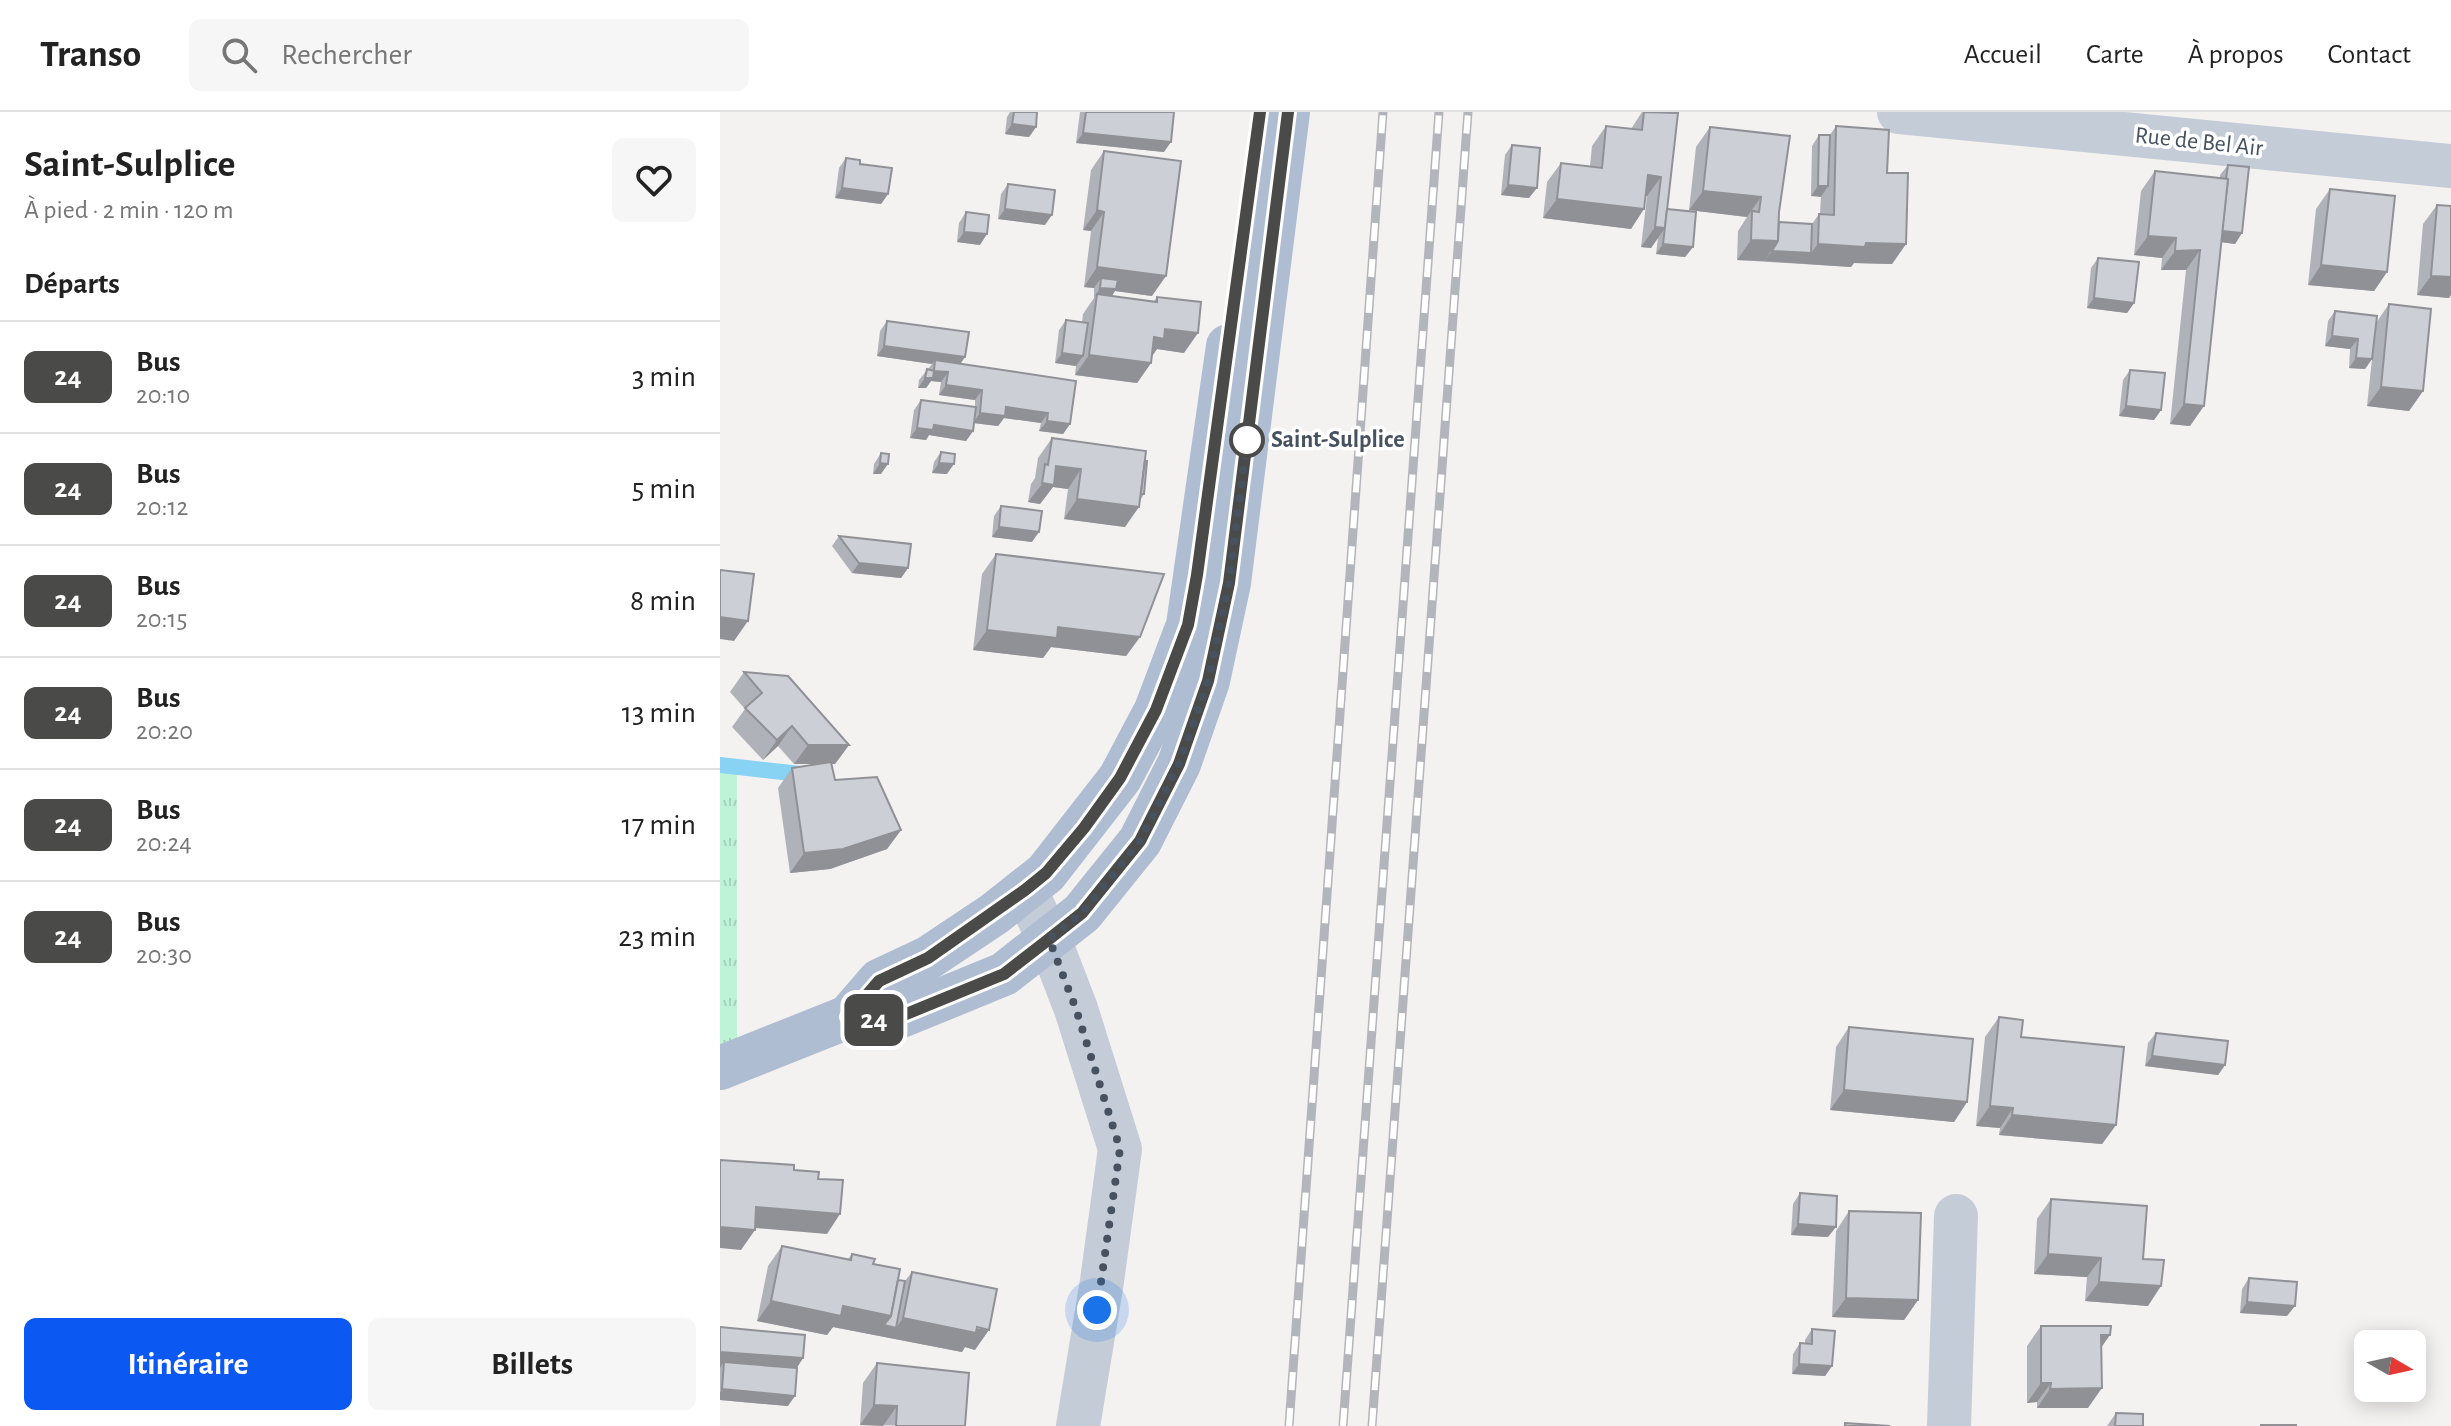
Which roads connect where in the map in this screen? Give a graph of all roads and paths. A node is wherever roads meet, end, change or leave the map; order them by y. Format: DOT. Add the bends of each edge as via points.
graph roads {
  1 [pos="1260,112"];
  2 [pos="1288,112"];
  3 [pos="1899,112"];
  4 [pos="2451,166"];
  5 [pos="1025,890"];
  6 [pos="1049,939"];
  7 [pos="848,1017"];
  8 [pos="720,1068"];
  9 [pos="1956,1216"];
  10 [pos="1078,1426"];
  11 [pos="1949,1426"];
  1 -- 5 [label="main road" via="1188,625 1156,710 1120,778 1046,873"];
  2 -- 6 [label="main road" via="1229,583 1208,681 1179,764 1140,841 1082,913"];
  3 -- 4 [label="street, Rue de Bel Air"];
  5 -- 6 [label="street"];
  5 -- 7 [label="main road" via="928,958 879,981"];
  6 -- 7 [label="main road" via="1004,974 889,1021"];
  6 -- 10 [label="street" via="1120,1149"];
  7 -- 8 [label="main road"];
  9 -- 11 [label="street"];
}
